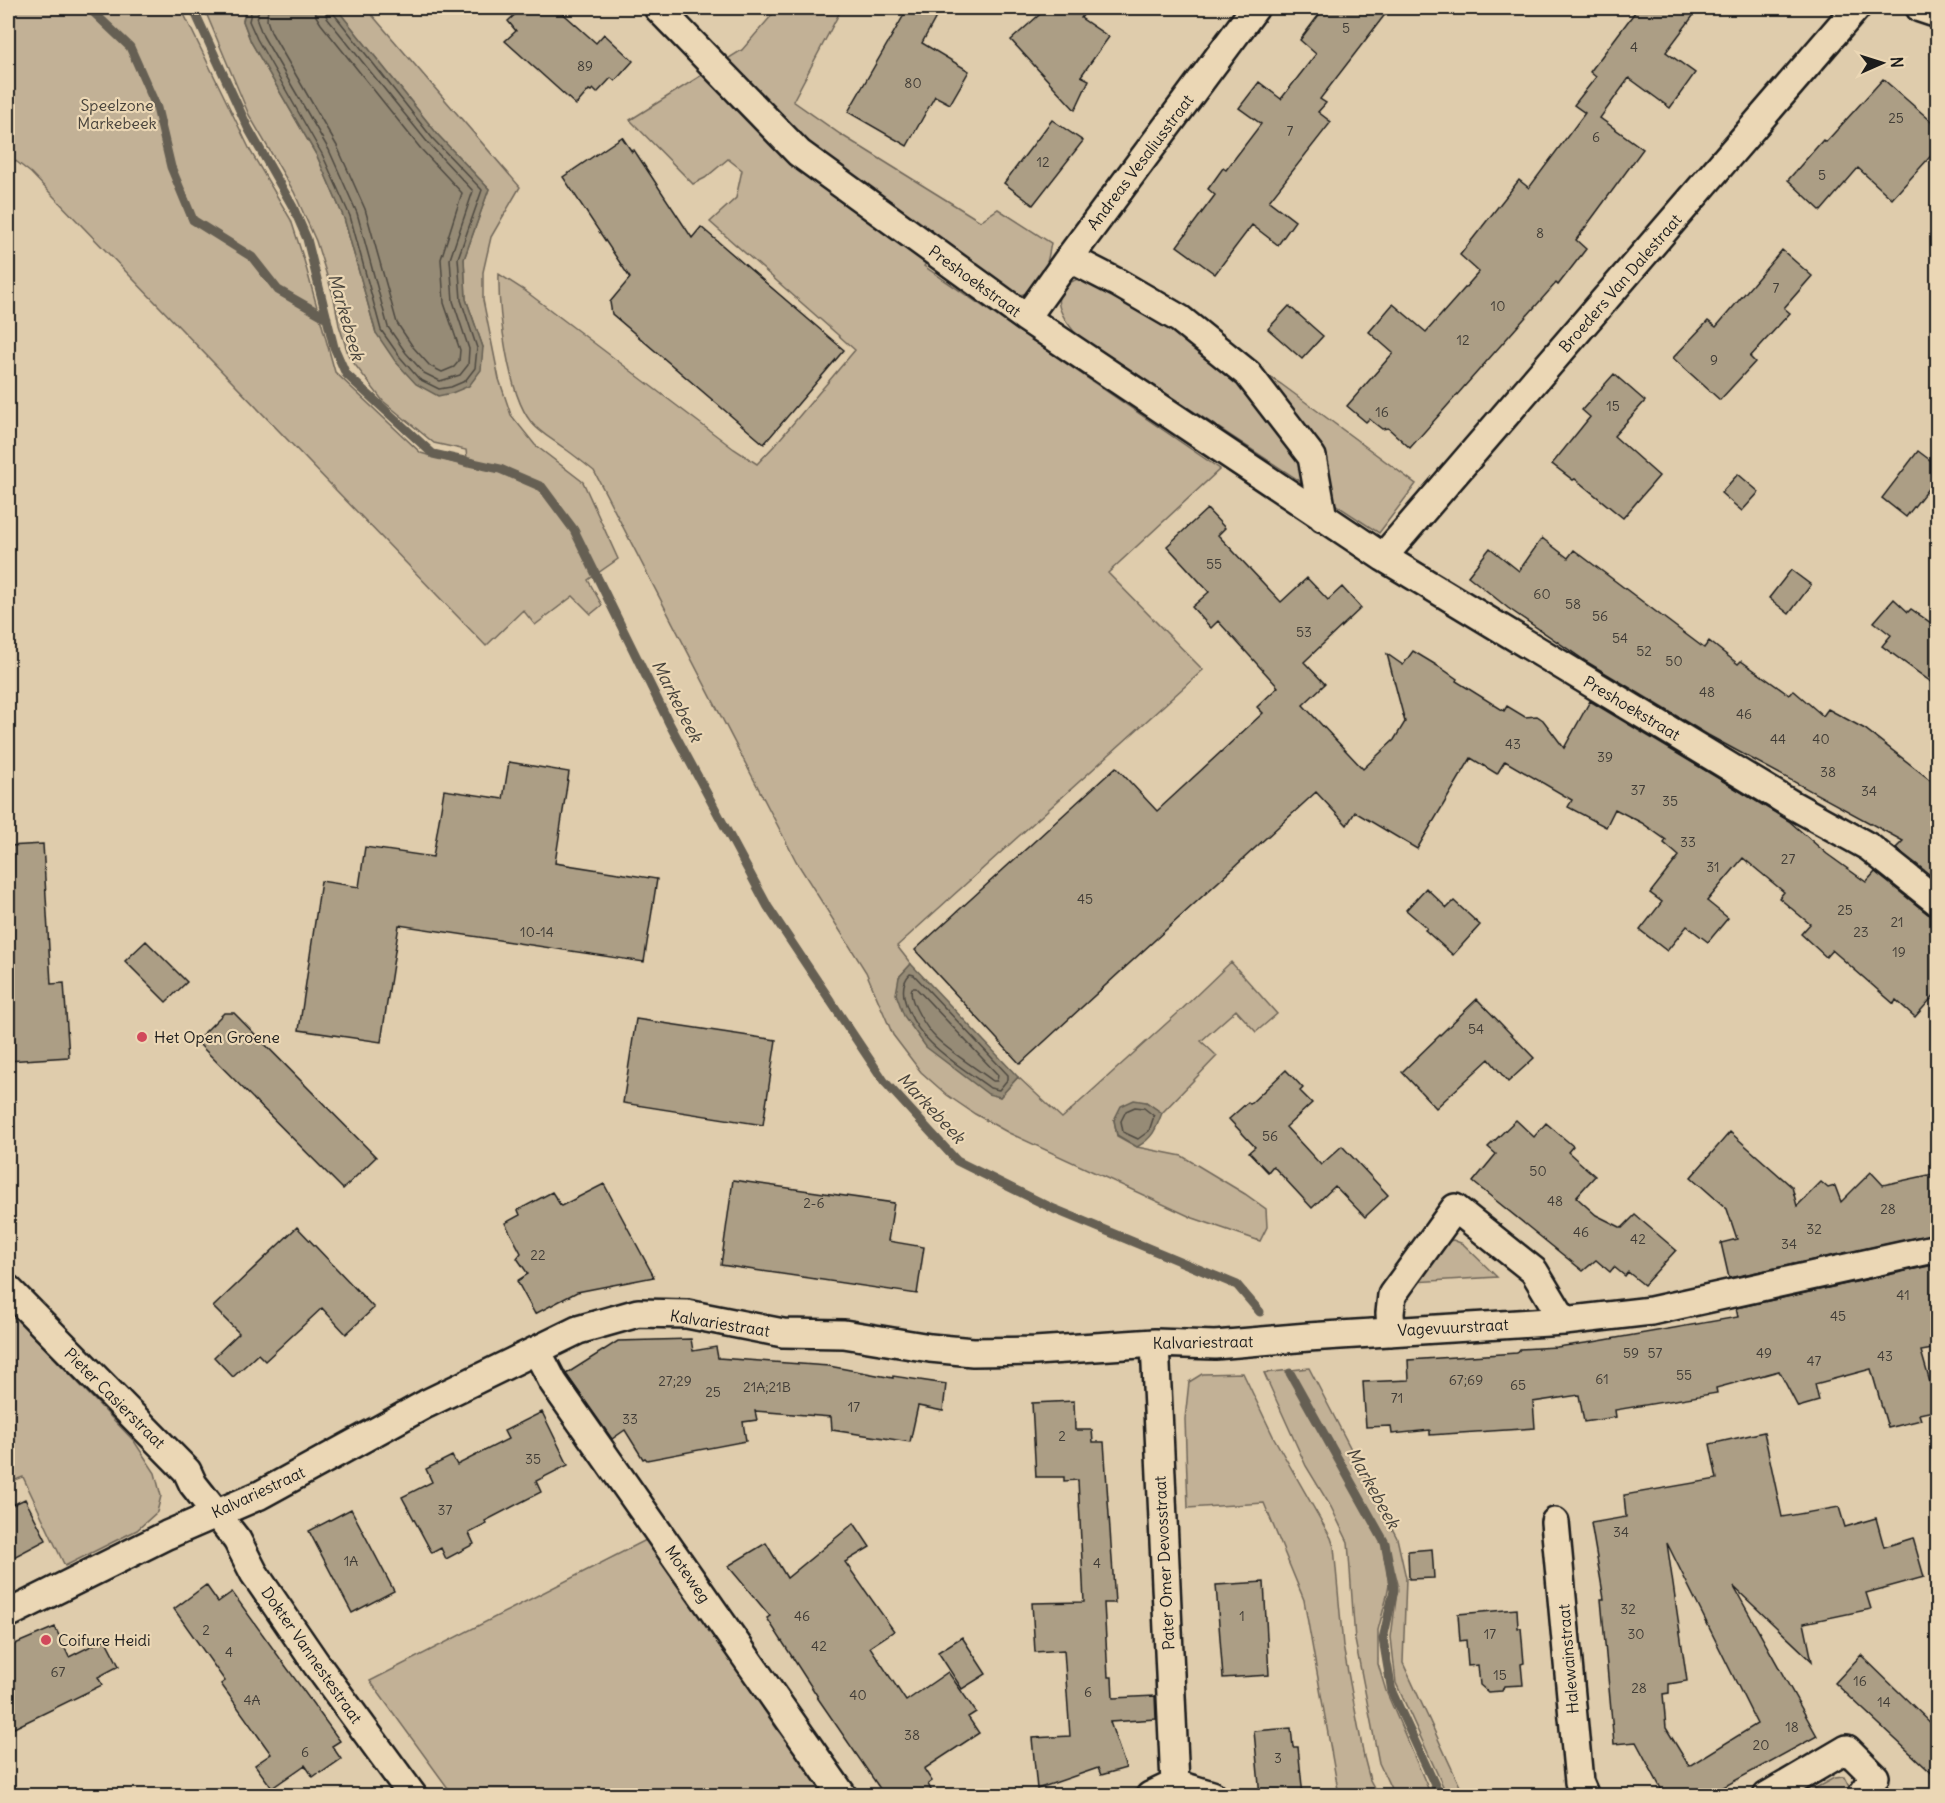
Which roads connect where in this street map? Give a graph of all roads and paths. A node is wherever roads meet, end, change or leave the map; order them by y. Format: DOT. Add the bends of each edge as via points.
graph roads {
  1 [pos="658,8"];
  2 [pos="1255,8"];
  3 [pos="1856,8"];
  4 [pos="1920,8"];
  5 [pos="1938,14"];
  6 [pos="1069,258"];
  7 [pos="1026,318"];
  8 [pos="1323,518"];
  9 [pos="1383,557"];
  10 [pos="1938,903"];
  11 [pos="1938,1248"];
  12 [pos="8,1289"];
  13 [pos="1564,1320"];
  14 [pos="1391,1332"];
  15 [pos="1155,1343"];
  16 [pos="537,1351"];
  17 [pos="216,1512"];
  18 [pos="1555,1521"];
  19 [pos="8,1614"];
  20 [pos="1175,1784"];
  21 [pos="1212,1795"];
  22 [pos="413,1796"];
  23 [pos="843,1796"];
  24 [pos="1150,1796"];
  25 [pos="1585,1796"];
  26 [pos="1767,1796"];
  27 [pos="1861,1796"];
  1 -- 7 [label="street, Preshoekstraat" via="798,153"];
  2 -- 6 [label="street, Andreas Vesaliusstraat"];
  3 -- 9 [label="street, Broeders Van Dalestraat"];
  4 -- 5 [label="street"];
  6 -- 7 [label="street, Andreas Vesaliusstraat"];
  6 -- 8 [label="street" via="1180,319 1248,374 1311,457"];
  7 -- 8 [label="street, Preshoekstraat"];
  8 -- 9 [label="street, Preshoekstraat"];
  9 -- 10 [label="street, Preshoekstraat" via="1791,804 1869,847"];
  11 -- 13 [label="street, Vagevuurstraat" via="1651,1311"];
  12 -- 17 [label="street, Pieter Casierstraat" via="187,1471"];
  13 -- 14 [label="street, Vagevuurstraat"];
  13 -- 14 [label="street, Vagevuurstraat" via="1534,1271 1455,1208 1392,1295"];
  14 -- 15 [label="street, Kalvariestraat" via="1215,1345"];
  15 -- 16 [label="street, Kalvariestraat" via="973,1352 844,1335 783,1333 687,1314 638,1313 578,1330"];
  15 -- 20 [label="street, Pater Omer Devosstraat"];
  16 -- 17 [label="street, Kalvariestraat" via="426,1404 260,1495"];
  16 -- 23 [label="street, Moteweg" via="553,1382"];
  17 -- 19 [label="street, Kalvariestraat"];
  17 -- 22 [label="street, Dokter Vannestestraat" via="317,1665"];
  18 -- 25 [label="street, Halewainstraat" via="1579,1782"];
  20 -- 21 [label="street"];
  20 -- 24 [label="street"];
  26 -- 27 [label="street" via="1847,1749 1875,1777"];
}
